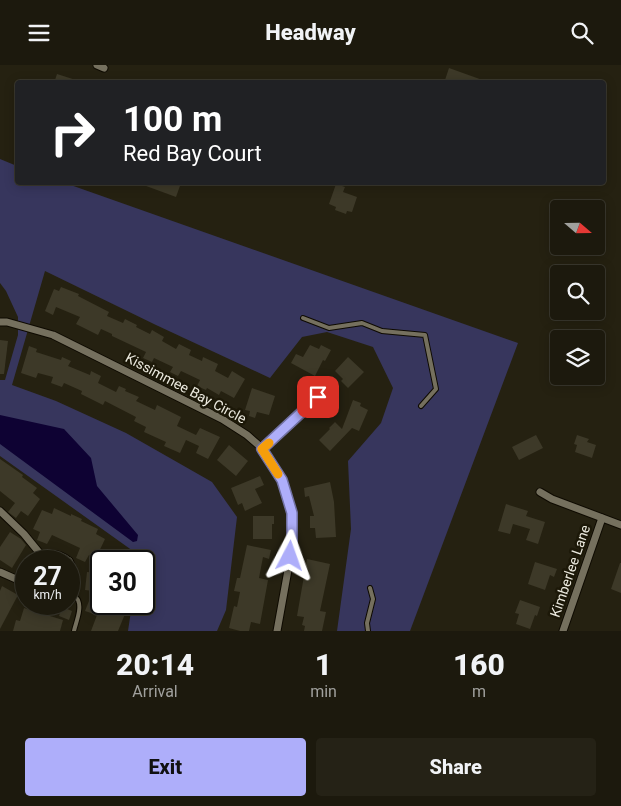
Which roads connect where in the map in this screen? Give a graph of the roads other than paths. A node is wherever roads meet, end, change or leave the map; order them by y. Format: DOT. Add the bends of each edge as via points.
graph roads {
  1 [pos="303,318"];
  2 [pos="0,322"];
  3 [pos="318,397"];
  4 [pos="421,406"];
  5 [pos="262,449"];
  6 [pos="540,491"];
  7 [pos="0,511"];
  8 [pos="602,518"];
  9 [pos="621,525"];
  10 [pos="37,550"];
  11 [pos="0,572"];
  12 [pos="15,579"];
  13 [pos="370,588"];
  14 [pos="78,615"];
  15 [pos="74,631"];
  16 [pos="277,631"];
  17 [pos="368,631"];
  18 [pos="563,631"];
  1 -- 4 [label="lane" via="329,328 362,323 382,331 425,335 436,389"];
  2 -- 5 [label="street, Kissimmee Bay Circle" via="54,335 222,419"];
  3 -- 5 [label="street"];
  5 -- 16 [label="street, Kissimmee Bay Circle" via="282,480 292,513 292,542"];
  6 -- 8 [label="street" via="552,499"];
  7 -- 10 [label="street"];
  8 -- 9 [label="street"];
  8 -- 18 [label="street, Kimberlee Lane"];
  11 -- 12 [label="street"];
  13 -- 17 [label="lane" via="373,599"];
  14 -- 15 [label="lane"];
}
